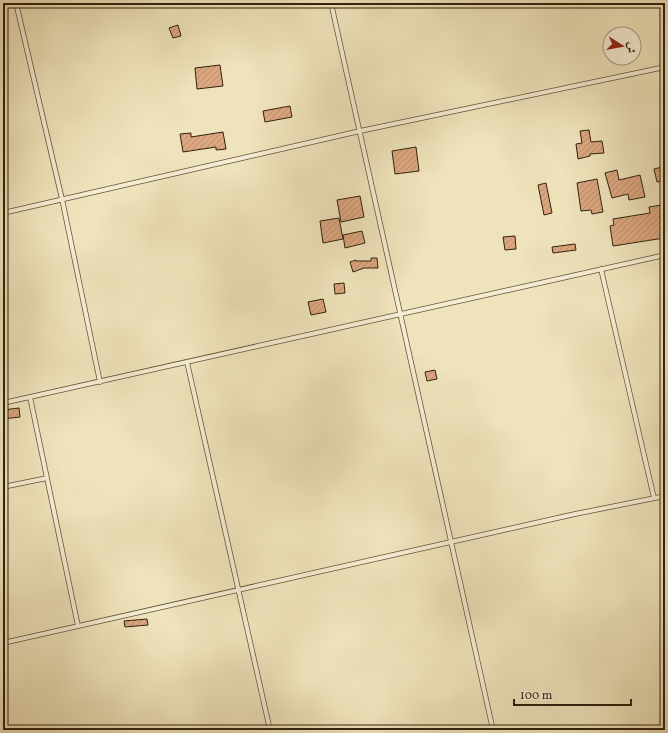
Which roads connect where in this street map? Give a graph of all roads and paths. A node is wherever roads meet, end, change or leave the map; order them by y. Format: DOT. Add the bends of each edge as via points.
graph roads {
  1 [pos="16,3"];
  2 [pos="331,3"];
  3 [pos="662,3"];
  4 [pos="665,16"];
  5 [pos="665,66"];
  6 [pos="360,131"];
  7 [pos="62,199"];
  8 [pos="3,213"];
  9 [pos="665,255"];
  10 [pos="601,269"];
  11 [pos="400,314"];
  12 [pos="187,362"];
  13 [pos="100,382"];
  14 [pos="30,397"];
  15 [pos="3,403"];
  16 [pos="47,478"];
  17 [pos="3,487"];
  18 [pos="665,496"];
  19 [pos="654,498"];
  20 [pos="450,542"];
  21 [pos="238,590"];
  22 [pos="78,626"];
  23 [pos="3,642"];
  24 [pos="270,730"];
  25 [pos="493,730"];
  1 -- 7 [label="lane"];
  2 -- 6 [label="lane"];
  3 -- 4 [label="lane"];
  5 -- 6 [label="lane"];
  6 -- 7 [label="lane"];
  6 -- 11 [label="lane"];
  7 -- 8 [label="lane"];
  7 -- 13 [label="lane"];
  9 -- 10 [label="lane"];
  10 -- 11 [label="lane"];
  10 -- 19 [label="lane"];
  11 -- 12 [label="lane"];
  11 -- 20 [label="lane"];
  12 -- 13 [label="lane"];
  12 -- 21 [label="lane"];
  13 -- 14 [label="lane"];
  14 -- 15 [label="lane"];
  14 -- 16 [label="lane"];
  16 -- 17 [label="lane"];
  16 -- 22 [label="lane"];
  18 -- 19 [label="lane"];
  19 -- 20 [label="lane"];
  20 -- 21 [label="lane"];
  20 -- 25 [label="lane"];
  21 -- 22 [label="lane"];
  21 -- 24 [label="lane"];
  22 -- 23 [label="lane"];
}
